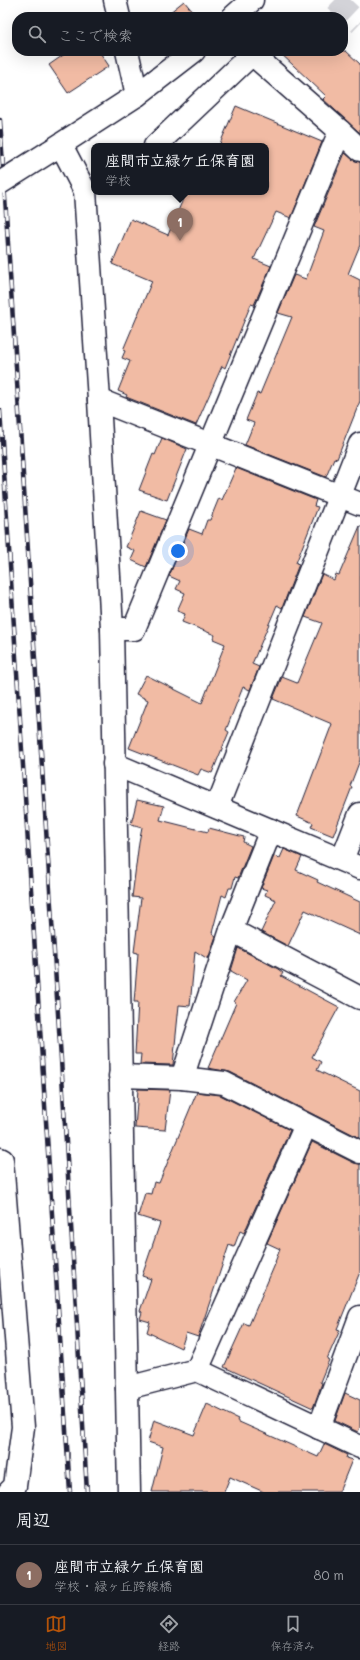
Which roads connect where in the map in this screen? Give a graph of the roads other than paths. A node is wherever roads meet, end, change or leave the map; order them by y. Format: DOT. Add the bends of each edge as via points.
graph roads {
  1 [pos="115,0"];
  2 [pos="252,0"];
  3 [pos="118,12"];
  4 [pos="239,12"];
  5 [pos="128,56"];
  6 [pos="188,56"];
  7 [pos="250,56"];
  8 [pos="254,56"];
  9 [pos="137,95"];
  10 [pos="340,130"];
  11 [pos="158,143"];
  12 [pos="55,149"];
  13 [pos="360,150"];
  14 [pos="0,183"];
  15 [pos="90,188"];
  16 [pos="99,400"];
  17 [pos="210,444"];
  18 [pos="360,444"];
  19 [pos="339,495"];
  20 [pos="360,504"];
  21 [pos="112,629"];
  22 [pos="114,764"];
  23 [pos="217,807"];
  24 [pos="360,814"];
  25 [pos="271,830"];
  26 [pos="351,864"];
  27 [pos="231,930"];
  28 [pos="360,998"];
  29 [pos="120,1076"];
  30 [pos="182,1078"];
  31 [pos="306,1125"];
  32 [pos="360,1152"];
  33 [pos="0,1160"];
  34 [pos="360,1317"];
  35 [pos="7,1331"];
  36 [pos="197,1370"];
  37 [pos="127,1388"];
  38 [pos="319,1428"];
  39 [pos="360,1448"];
  40 [pos="12,1489"];
  41 [pos="129,1492"];
  1 -- 3 [label="street"];
  2 -- 4 [label="street"];
  5 -- 9 [label="street"];
  6 -- 9 [label="street"];
  7 -- 11 [label="street"];
  8 -- 10 [label="street"];
  9 -- 12 [label="street"];
  10 -- 13 [label="street"];
  10 -- 17 [label="street"];
  12 -- 14 [label="street, bridge"];
  12 -- 15 [label="street"];
  15 -- 16 [label="street"];
  16 -- 17 [label="street"];
  16 -- 21 [label="street"];
  17 -- 19 [label="street"];
  17 -- 21 [label="street" via="134,629"];
  18 -- 19 [label="street"];
  19 -- 20 [label="street"];
  19 -- 23 [label="street"];
  21 -- 22 [label="street"];
  22 -- 23 [label="street"];
  22 -- 29 [label="street"];
  23 -- 25 [label="street"];
  24 -- 26 [label="street"];
  25 -- 26 [label="street"];
  25 -- 27 [label="street"];
  27 -- 28 [label="street"];
  27 -- 30 [label="street"];
  29 -- 30 [label="street"];
  29 -- 37 [label="street"];
  30 -- 31 [label="street" via="224,1083"];
  31 -- 32 [label="street"];
  31 -- 36 [label="street"];
  33 -- 35 [label="street"];
  34 -- 38 [label="street"];
  35 -- 40 [label="street" via="23,1427"];
  36 -- 37 [label="street"];
  36 -- 38 [label="street"];
  37 -- 41 [label="street"];
  38 -- 39 [label="street"];
}
